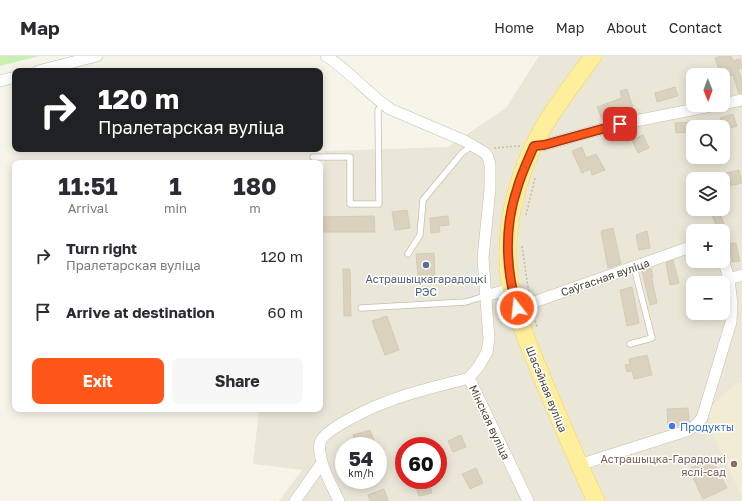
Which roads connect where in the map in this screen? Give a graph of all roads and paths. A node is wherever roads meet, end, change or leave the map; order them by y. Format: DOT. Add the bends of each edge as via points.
graph roads {
  1 [pos="97,56"];
  2 [pos="326,56"];
  3 [pos="593,56"];
  4 [pos="50,68"];
  5 [pos="12,78"];
  6 [pos="0,81"];
  7 [pos="742,100"];
  8 [pos="730,103"];
  9 [pos="383,104"];
  10 [pos="686,111"];
  11 [pos="534,146"];
  12 [pos="476,147"];
  13 [pos="313,157"];
  14 [pos="536,174"];
  15 [pos="525,216"];
  16 [pos="522,243"];
  17 [pos="686,248"];
  18 [pos="408,254"];
  19 [pos="634,267"];
  20 [pos="742,275"];
  21 [pos="730,279"];
  22 [pos="730,287"];
  23 [pos="511,289"];
  24 [pos="485,296"];
  25 [pos="524,305"];
  26 [pos="361,308"];
  27 [pos="538,329"];
  28 [pos="630,344"];
  29 [pos="469,378"];
  30 [pos="322,463"];
  31 [pos="579,465"];
  32 [pos="295,501"];
  33 [pos="339,501"];
  34 [pos="528,501"];
  35 [pos="596,501"];
  1 -- 4 [label="street"];
  2 -- 9 [label="street"];
  3 -- 11 [label="main road, Шасэйная вуліца" via="550,117"];
  5 -- 6 [label="street"];
  7 -- 8 [label="street"];
  9 -- 12 [label="street"];
  9 -- 13 [label="lane" via="378,110 379,204 350,204 350,157"];
  10 -- 11 [label="street" via="620,124"];
  11 -- 12 [label="path"];
  11 -- 23 [label="main road, Шасэйная вуліца" via="516,190 508,226"];
  12 -- 18 [label="lane" via="462,153 423,200 420,235"];
  12 -- 24 [label="street, Мінская вуліца" via="488,158 490,174 483,258"];
  14 -- 15 [label="path"];
  16 -- 25 [label="path"];
  17 -- 19 [label="street, Саўгасная вуліца"];
  19 -- 25 [label="street, Саўгасная вуліца"];
  19 -- 28 [label="lane" via="652,338"];
  20 -- 21 [label="street"];
  22 -- 31 [label="street" via="730,322 702,418 689,430"];
  23 -- 24 [label="street"];
  23 -- 25 [label="main road, Шасэйная вуліца"];
  24 -- 26 [label="lane" via="466,302"];
  24 -- 29 [label="street, Мінская вуліца" via="489,339 479,366"];
  25 -- 27 [label="path"];
  25 -- 31 [label="main road, Шасэйная вуліца" via="524,332"];
  29 -- 30 [label="street" via="389,401 343,423 325,435 320,443"];
  29 -- 34 [label="street, Мінская вуліца"];
  30 -- 32 [label="street"];
  30 -- 33 [label="street"];
  31 -- 35 [label="main road, Шасэйная вуліца"];
}
